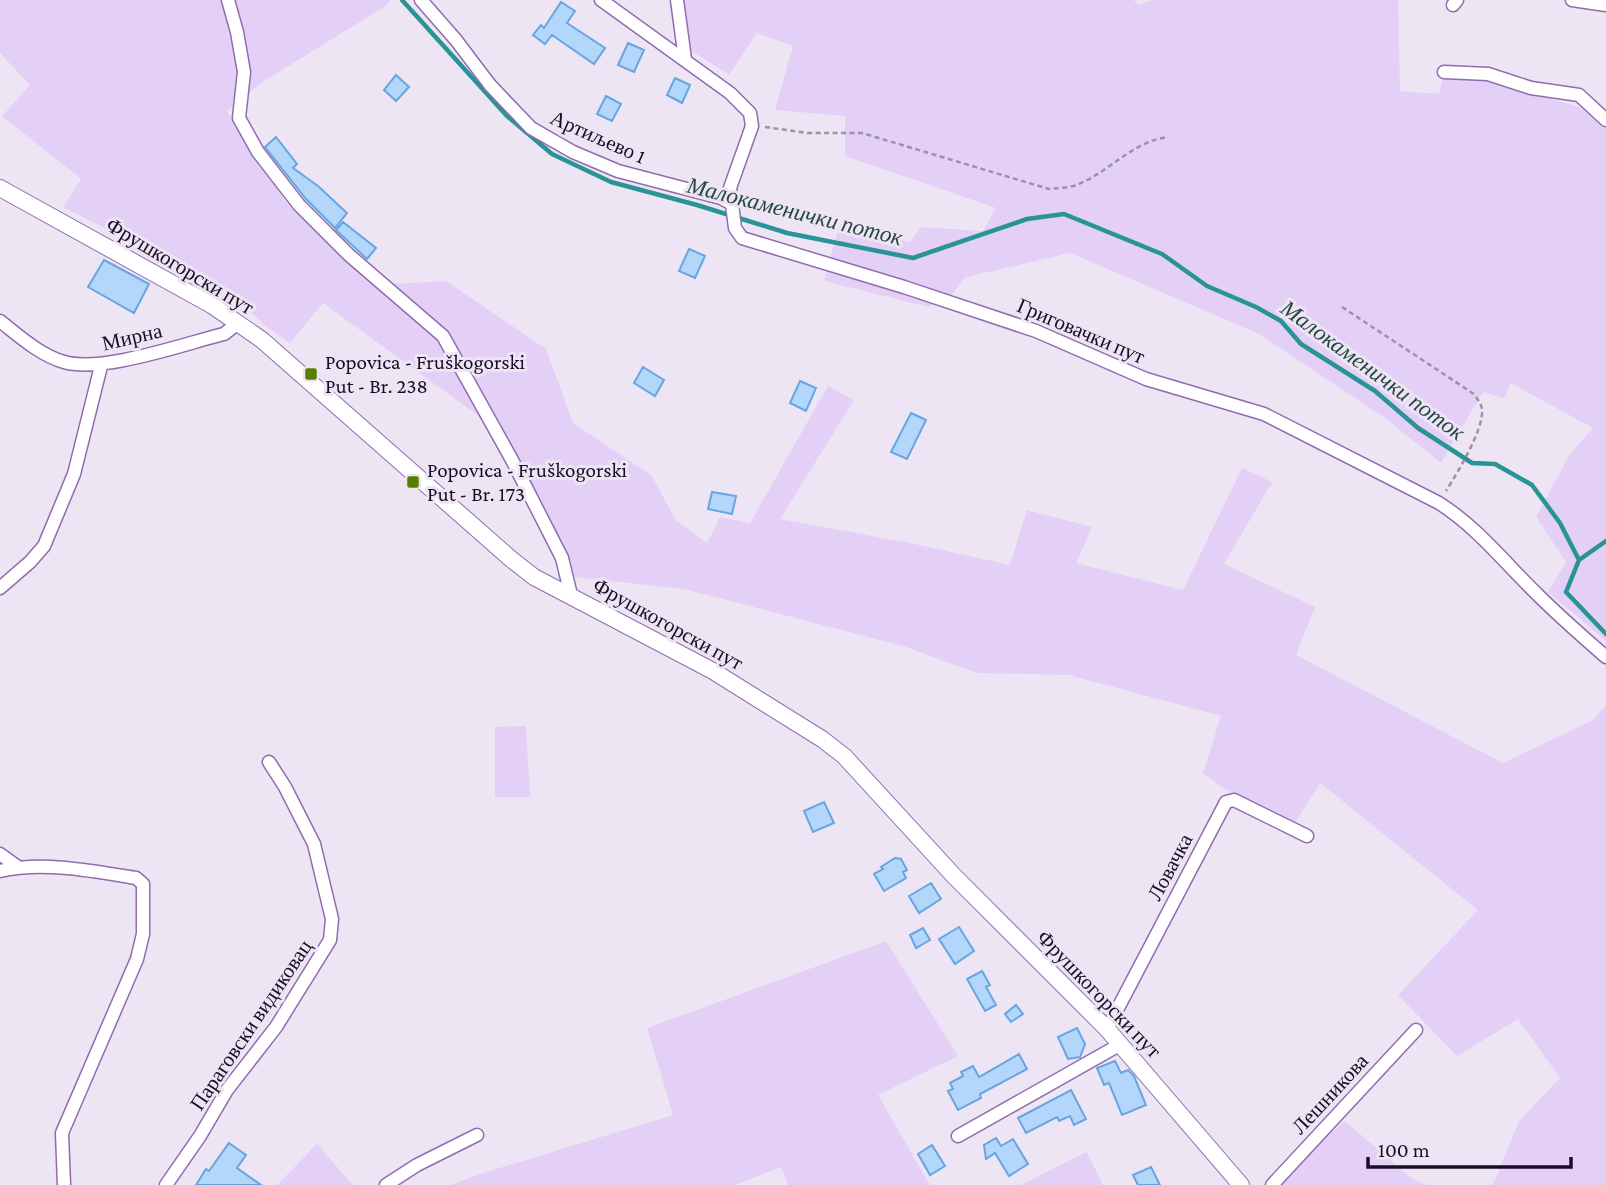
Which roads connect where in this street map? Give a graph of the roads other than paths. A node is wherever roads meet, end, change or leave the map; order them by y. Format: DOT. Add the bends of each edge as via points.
graph roads {
  1 [pos="228,0"];
  2 [pos="421,0"];
  3 [pos="601,0"];
  4 [pos="677,0"];
  5 [pos="1572,0"];
  6 [pos="1606,5"];
  7 [pos="685,59"];
  8 [pos="1444,72"];
  9 [pos="1606,120"];
  10 [pos="0,188"];
  11 [pos="732,204"];
  12 [pos="0,321"];
  13 [pos="238,323"];
  14 [pos="101,366"];
  15 [pos="0,588"];
  16 [pos="571,595"];
  17 [pos="1606,657"];
  18 [pos="270,762"];
  19 [pos="1307,835"];
  20 [pos="0,854"];
  21 [pos="18,867"];
  22 [pos="0,872"];
  23 [pos="1107,1029"];
  24 [pos="1416,1030"];
  25 [pos="1121,1044"];
  26 [pos="478,1135"];
  27 [pos="958,1136"];
  28 [pos="64,1185"];
  29 [pos="166,1185"];
  30 [pos="386,1185"];
  31 [pos="1241,1185"];
  32 [pos="1272,1185"];
  1 -- 16 [label="street" via="244,72 239,118 258,152 299,205 349,255 443,336 562,558"];
  2 -- 11 [label="street, Артиљево 1" via="489,85 531,128 618,171"];
  3 -- 7 [label="street"];
  4 -- 7 [label="street"];
  5 -- 6 [label="street"];
  7 -- 11 [label="street, Григовачки пут" via="750,113 752,126 730,188"];
  8 -- 9 [label="street" via="1488,74 1531,88 1579,95"];
  10 -- 13 [label="street, Фрушкогорски пут"];
  11 -- 17 [label="street, Григовачки пут" via="737,234 747,241 904,286 1036,331 1146,379 1264,414 1439,503 1484,538 1538,596"];
  12 -- 14 [label="street, Мирна" via="36,349 64,362"];
  13 -- 14 [label="street, Мирна" via="224,334"];
  13 -- 16 [label="street, Фрушкогорски пут" via="511,559 534,577"];
  14 -- 15 [label="street" via="74,474 44,546"];
  16 -- 23 [label="street, Фрушкогорски пут" via="713,671 844,756 970,892"];
  18 -- 29 [label="street, Параговски видиковац" via="314,844 332,919 331,940"];
  19 -- 23 [label="street, Ловачка" via="1234,800 1226,802"];
  20 -- 21 [label="street"];
  21 -- 22 [label="street"];
  21 -- 28 [label="street" via="124,876 143,884 143,933 137,959 62,1133"];
  23 -- 25 [label="street, Фрушкогорски пут"];
  24 -- 32 [label="street, Лешникова"];
  25 -- 27 [label="street"];
  25 -- 31 [label="street, Фрушкогорски пут"];
  26 -- 30 [label="street"];
}
